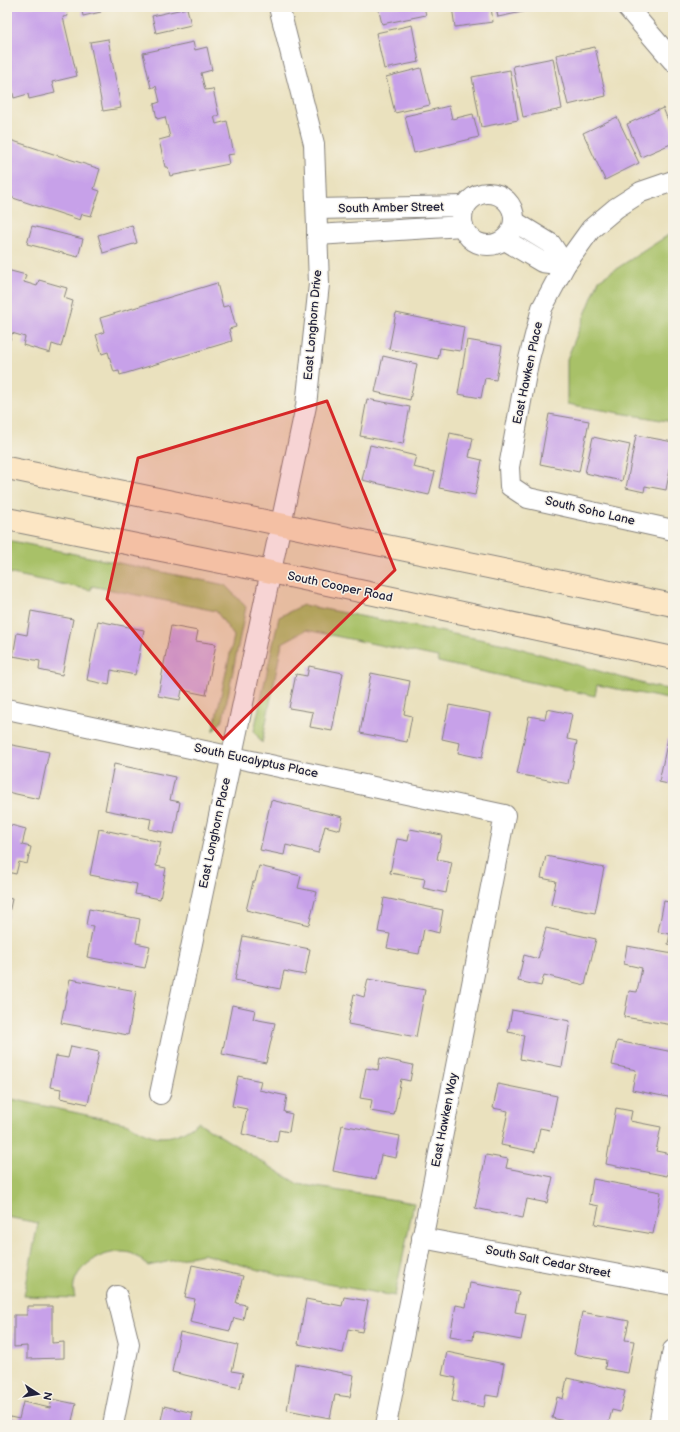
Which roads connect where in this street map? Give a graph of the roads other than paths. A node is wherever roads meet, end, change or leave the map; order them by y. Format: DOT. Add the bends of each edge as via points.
graph roads {
  1 [pos="279,7"];
  2 [pos="627,7"];
  3 [pos="673,61"];
  4 [pos="673,181"];
  5 [pos="465,206"];
  6 [pos="317,209"];
  7 [pos="515,222"];
  8 [pos="463,226"];
  9 [pos="317,236"];
  10 [pos="505,240"];
  11 [pos="565,265"];
  12 [pos="7,468"];
  13 [pos="510,486"];
  14 [pos="7,519"];
  15 [pos="281,525"];
  16 [pos="673,530"];
  17 [pos="271,572"];
  18 [pos="673,604"];
  19 [pos="673,658"];
  20 [pos="7,709"];
  21 [pos="232,756"];
  22 [pos="505,815"];
  23 [pos="160,1094"];
  24 [pos="422,1238"];
  25 [pos="673,1285"];
  26 [pos="117,1296"];
  27 [pos="673,1350"];
  28 [pos="113,1425"];
  29 [pos="386,1425"];
  30 [pos="659,1425"];
  1 -- 6 [label="street, East Longhorn Drive" via="314,144"];
  2 -- 3 [label="street"];
  4 -- 11 [label="street" via="641,192 616,208 591,229"];
  5 -- 6 [label="street, South Amber Street"];
  5 -- 7 [label="street" via="481,193 491,192 509,202"];
  5 -- 8 [label="street, South Amber Street"];
  6 -- 9 [label="street, East Longhorn Drive"];
  7 -- 10 [label="street" via="512,232"];
  7 -- 11 [label="street" via="551,244"];
  8 -- 9 [label="street, South Amber Street"];
  8 -- 10 [label="street" via="467,236 480,244 496,244"];
  9 -- 15 [label="street, East Longhorn Drive" via="319,284 306,406"];
  10 -- 11 [label="street" via="542,262"];
  11 -- 13 [label="street, East Hawken Place" via="542,308 528,363 508,467"];
  12 -- 15 [label="main road"];
  13 -- 16 [label="street, South Soho Lane" via="528,498"];
  14 -- 17 [label="main road, South Cooper Road"];
  15 -- 17 [label="street, East Longhorn Drive"];
  15 -- 18 [label="main road"];
  17 -- 19 [label="main road, South Cooper Road"];
  17 -- 21 [label="street, East Longhorn Place"];
  20 -- 21 [label="street, South Eucalyptus Place"];
  21 -- 22 [label="street, South Eucalyptus Place"];
  21 -- 23 [label="street, East Longhorn Place"];
  22 -- 24 [label="street, East Hawken Way"];
  24 -- 25 [label="street, South Salt Cedar Street"];
  24 -- 29 [label="street, East Hawken Way"];
  26 -- 28 [label="street" via="129,1344"];
  27 -- 30 [label="street"];
}
